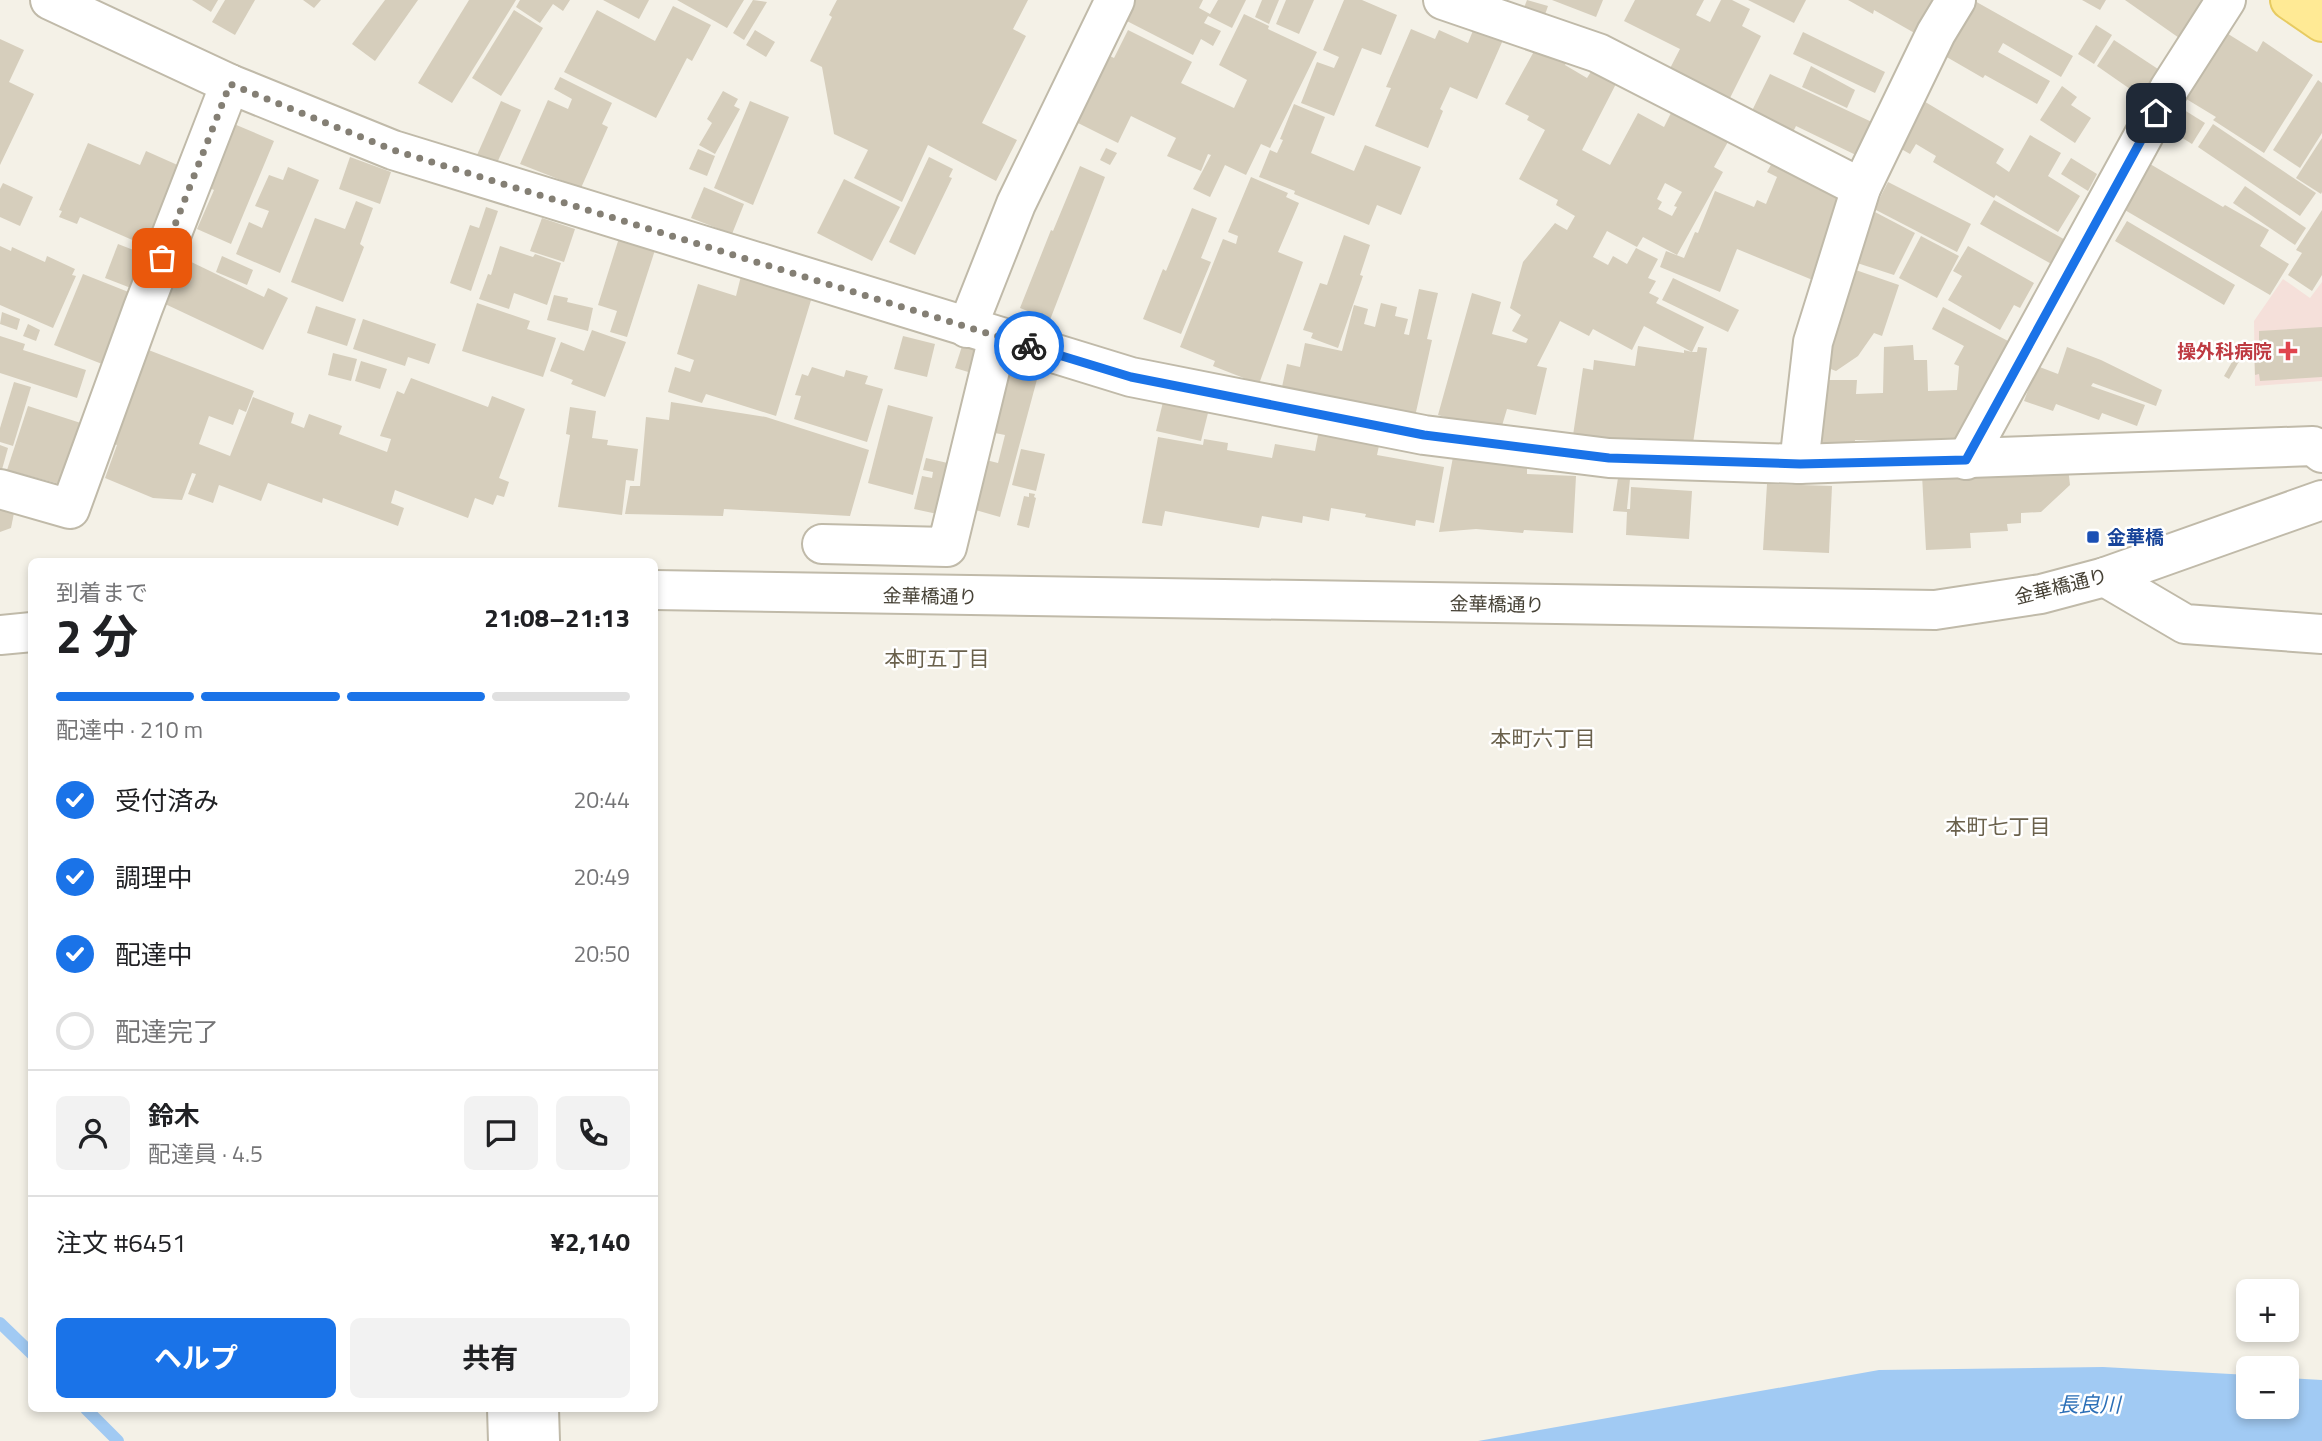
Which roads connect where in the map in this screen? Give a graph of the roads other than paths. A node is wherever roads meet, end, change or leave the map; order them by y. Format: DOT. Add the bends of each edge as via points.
graph roads {
  1 [pos="50,0"];
  2 [pos="1115,0"];
  3 [pos="1443,0"];
  4 [pos="1956,0"];
  5 [pos="2226,0"];
  6 [pos="2290,0"];
  7 [pos="2322,22"];
  8 [pos="230,84"];
  9 [pos="1861,188"];
  10 [pos="983,332"];
  11 [pos="2322,453"];
  12 [pos="1966,460"];
  13 [pos="1800,464"];
  14 [pos="0,489"];
  15 [pos="2322,500"];
  16 [pos="822,544"];
  17 [pos="2105,577"];
  18 [pos="658,590"];
  19 [pos="28,632"];
  20 [pos="2322,634"];
  21 [pos="0,635"];
  22 [pos="507,1412"];
  23 [pos="539,1412"];
  24 [pos="508,1441"];
  25 [pos="540,1441"];
  1 -- 8 [label="street"];
  2 -- 10 [label="street" via="1016,204"];
  3 -- 9 [label="street" via="1598,53"];
  4 -- 9 [label="street"];
  5 -- 12 [label="street" via="2169,89"];
  6 -- 7 [label="main road"];
  8 -- 10 [label="street" via="393,150"];
  8 -- 14 [label="street" via="70,509"];
  9 -- 13 [label="street" via="1813,342"];
  10 -- 13 [label="street" via="1131,377 1424,435 1609,458"];
  10 -- 16 [label="street" via="947,547"];
  11 -- 12 [label="street" via="2313,446"];
  12 -- 13 [label="street"];
  15 -- 17 [label="street, 金華橋通り"];
  17 -- 18 [label="street, 金華橋通り" via="2041,594 1935,610"];
  17 -- 20 [label="street" via="2185,624"];
  19 -- 21 [label="street"];
  22 -- 24 [label="street"];
  23 -- 25 [label="street"];
}
